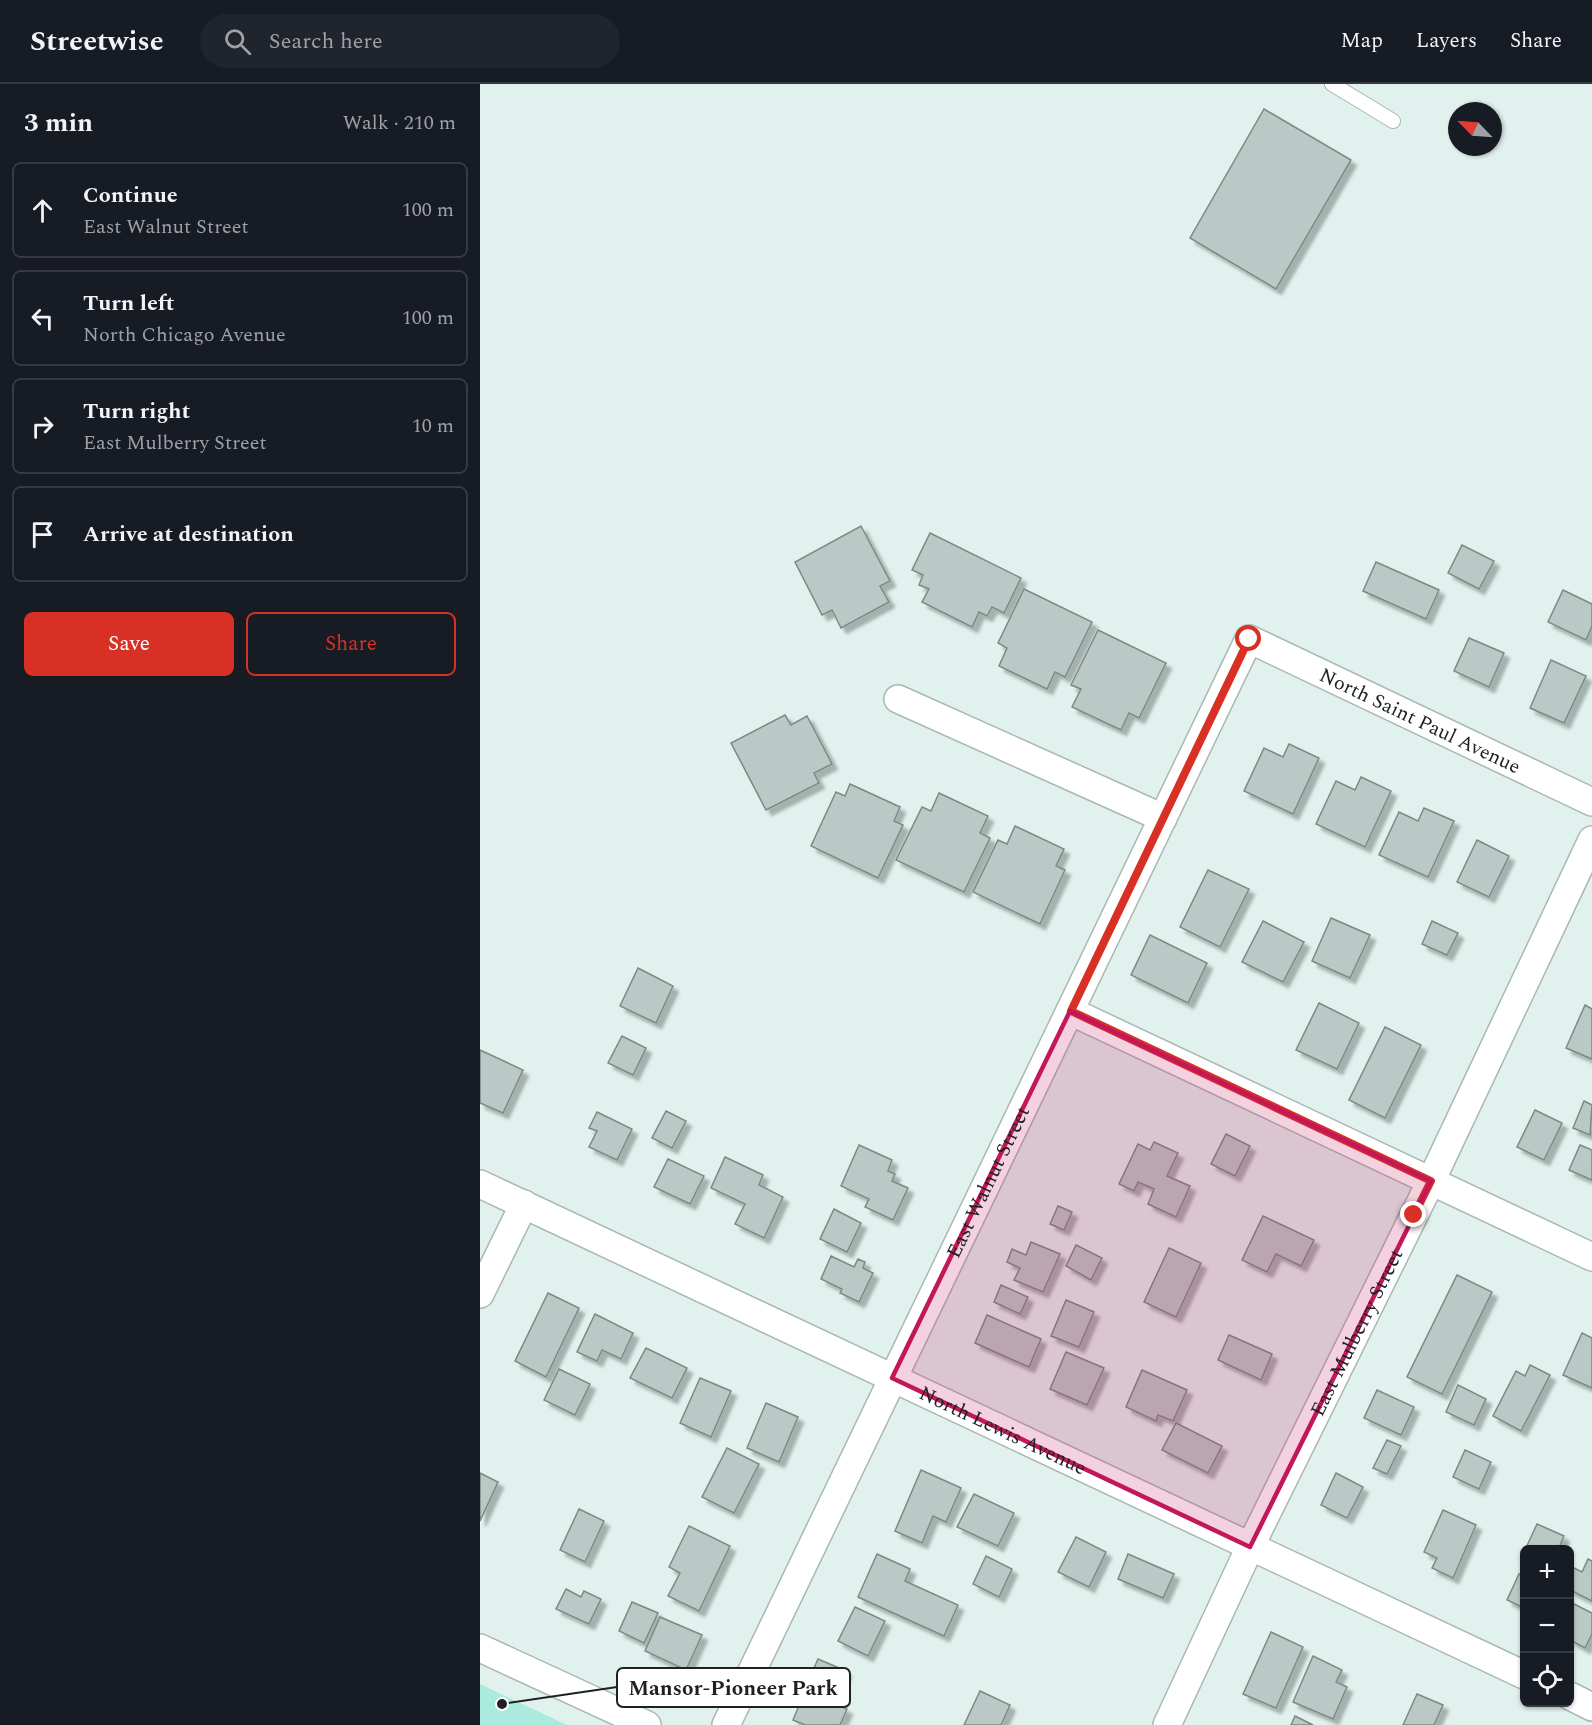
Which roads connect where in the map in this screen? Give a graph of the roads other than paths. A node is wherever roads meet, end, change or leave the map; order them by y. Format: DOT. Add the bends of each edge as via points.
graph roads {
  1 [pos="1332,84"];
  2 [pos="1392,121"];
  3 [pos="1249,639"];
  4 [pos="898,699"];
  5 [pos="1592,802"];
  6 [pos="1163,818"];
  7 [pos="1592,840"];
  8 [pos="1071,1011"];
  9 [pos="1431,1181"];
  10 [pos="480,1185"];
  11 [pos="524,1204"];
  12 [pos="1592,1257"];
  13 [pos="480,1294"];
  14 [pos="892,1378"];
  15 [pos="1250,1547"];
  16 [pos="480,1648"];
  17 [pos="1520,1673"];
  18 [pos="1574,1698"];
  19 [pos="1592,1707"];
  20 [pos="647,1725"];
  21 [pos="726,1725"];
  22 [pos="1167,1725"];
  1 -- 2 [label="lane"];
  3 -- 5 [label="street, North Saint Paul Avenue"];
  3 -- 6 [label="street, East Walnut Street"];
  4 -- 6 [label="street"];
  6 -- 8 [label="street, East Walnut Street"];
  7 -- 9 [label="street, East Mulberry Street"];
  8 -- 9 [label="street"];
  8 -- 14 [label="street, East Walnut Street"];
  9 -- 12 [label="street"];
  9 -- 15 [label="street, East Mulberry Street"];
  10 -- 11 [label="street, North Lewis Avenue"];
  11 -- 13 [label="street"];
  11 -- 14 [label="street, North Lewis Avenue"];
  14 -- 15 [label="street, North Lewis Avenue"];
  14 -- 21 [label="street, East Walnut Street"];
  15 -- 17 [label="street, North Lewis Avenue"];
  15 -- 22 [label="street, East Mulberry Street"];
  16 -- 20 [label="street"];
  18 -- 19 [label="street"];
}
